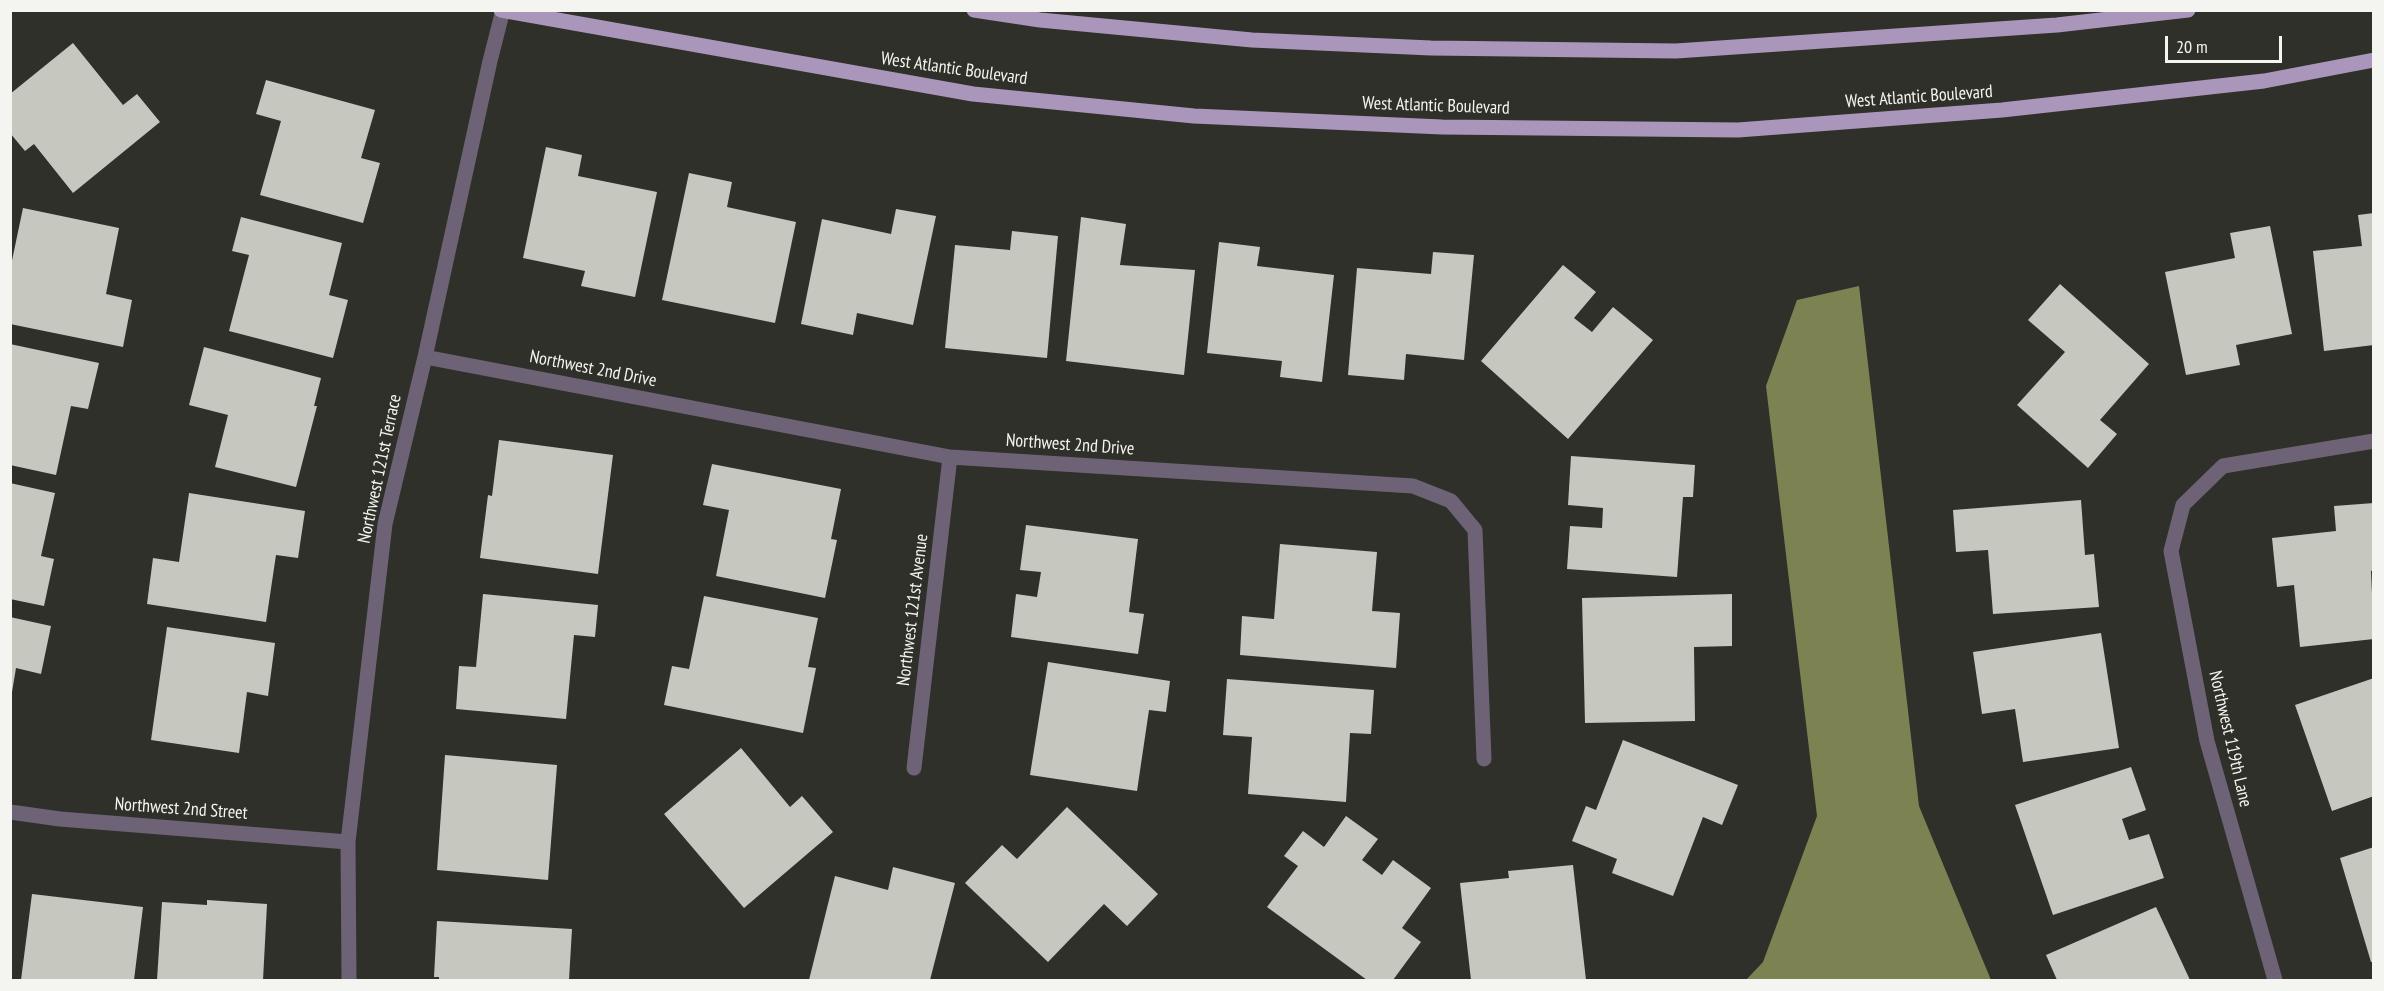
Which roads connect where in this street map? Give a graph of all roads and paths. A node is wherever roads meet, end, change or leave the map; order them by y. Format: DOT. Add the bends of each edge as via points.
graph roads {
  1 [pos="974,10"];
  2 [pos="2188,10"];
  3 [pos="502,11"];
  4 [pos="2373,60"];
  5 [pos="425,357"];
  6 [pos="2373,441"];
  7 [pos="950,457"];
  8 [pos="1484,759"];
  9 [pos="914,768"];
  10 [pos="10,812"];
  11 [pos="348,842"];
  12 [pos="348,981"];
  13 [pos="2276,981"];
  1 -- 2 [label="main road" via="1251,40 1431,48 1676,51 2057,25"];
  3 -- 4 [label="main road, West Atlantic Boulevard" via="973,94 1194,116 1442,127 1749,129 2002,110 2264,81"];
  3 -- 5 [label="street, Northwest 121st Terrace"];
  5 -- 7 [label="street, Northwest 2nd Drive"];
  5 -- 11 [label="street, Northwest 121st Terrace" via="385,524"];
  6 -- 13 [label="street, Northwest 119th Lane" via="2223,466 2183,505 2171,551 2207,741"];
  7 -- 8 [label="street, Northwest 2nd Drive" via="1413,486 1451,501 1475,530"];
  7 -- 9 [label="street, Northwest 121st Avenue"];
  10 -- 11 [label="street, Northwest 2nd Street"];
  11 -- 12 [label="street, Northwest 121st Terrace"];
}
